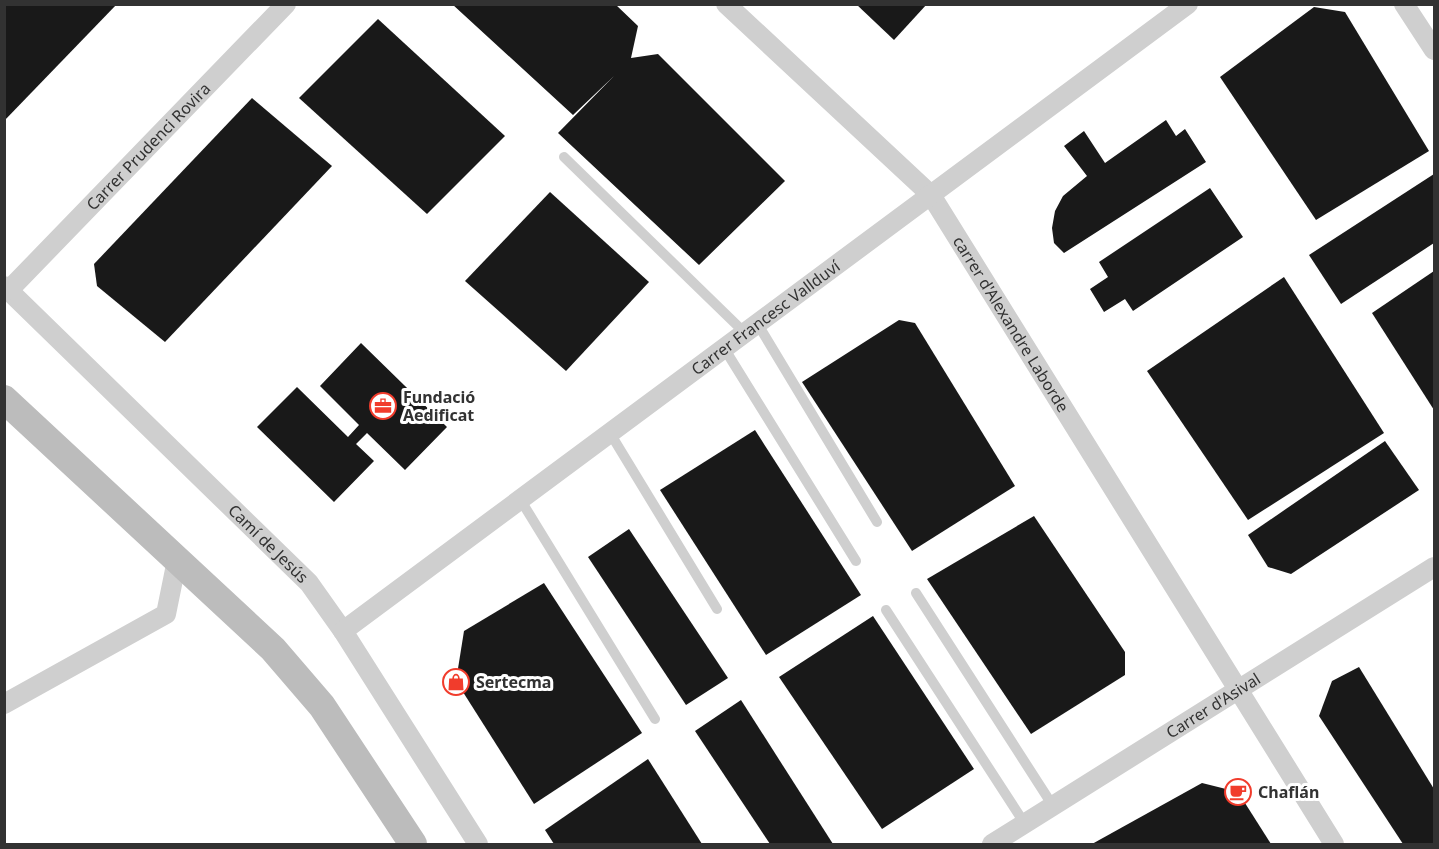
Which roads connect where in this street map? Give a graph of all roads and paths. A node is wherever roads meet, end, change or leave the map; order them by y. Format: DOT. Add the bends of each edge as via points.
graph roads {
  1 [pos="726,4"];
  2 [pos="1188,4"];
  3 [pos="1404,4"];
  4 [pos="279,7"];
  5 [pos="1434,50"];
  6 [pos="564,157"];
  7 [pos="931,195"];
  8 [pos="7,288"];
  9 [pos="751,328"];
  10 [pos="724,348"];
  11 [pos="4,399"];
  12 [pos="610,433"];
  13 [pos="520,499"];
  14 [pos="877,522"];
  15 [pos="177,560"];
  16 [pos="856,561"];
  17 [pos="1434,567"];
  18 [pos="916,593"];
  19 [pos="717,609"];
  20 [pos="886,610"];
  21 [pos="343,631"];
  22 [pos="1238,692"];
  23 [pos="4,704"];
  24 [pos="655,719"];
  25 [pos="1053,806"];
  26 [pos="1025,824"];
  27 [pos="413,844"];
  28 [pos="478,844"];
  29 [pos="992,844"];
  30 [pos="1334,844"];
  1 -- 7 [label="street, carrer d'Alexandre Laborde"];
  2 -- 7 [label="street, Carrer Francesc Vallduví"];
  3 -- 5 [label="street"];
  4 -- 8 [label="street, Carrer Prudenci Rovira"];
  6 -- 9 [label="lane"];
  7 -- 9 [label="street, Carrer Francesc Vallduví"];
  7 -- 22 [label="street, carrer d'Alexandre Laborde"];
  8 -- 21 [label="street, Camí de Jesús" via="309,583"];
  9 -- 10 [label="street, Carrer Francesc Vallduví"];
  9 -- 14 [label="lane"];
  10 -- 12 [label="street, Carrer Francesc Vallduví"];
  10 -- 16 [label="lane"];
  11 -- 15 [label="street"];
  12 -- 13 [label="street, Carrer Francesc Vallduví"];
  12 -- 19 [label="lane"];
  13 -- 21 [label="street, Carrer Francesc Vallduví"];
  13 -- 24 [label="lane"];
  15 -- 23 [label="street" via="166,614"];
  15 -- 27 [label="street" via="273,649 322,706"];
  17 -- 22 [label="street, Carrer d'Asival"];
  18 -- 25 [label="lane"];
  20 -- 26 [label="lane"];
  21 -- 28 [label="street, Camí de Jesús"];
  22 -- 25 [label="street, Carrer d'Asival"];
  22 -- 30 [label="street, carrer d'Alexandre Laborde"];
  25 -- 26 [label="street, Carrer d'Asival"];
  26 -- 29 [label="street, Carrer d'Asival"];
}
